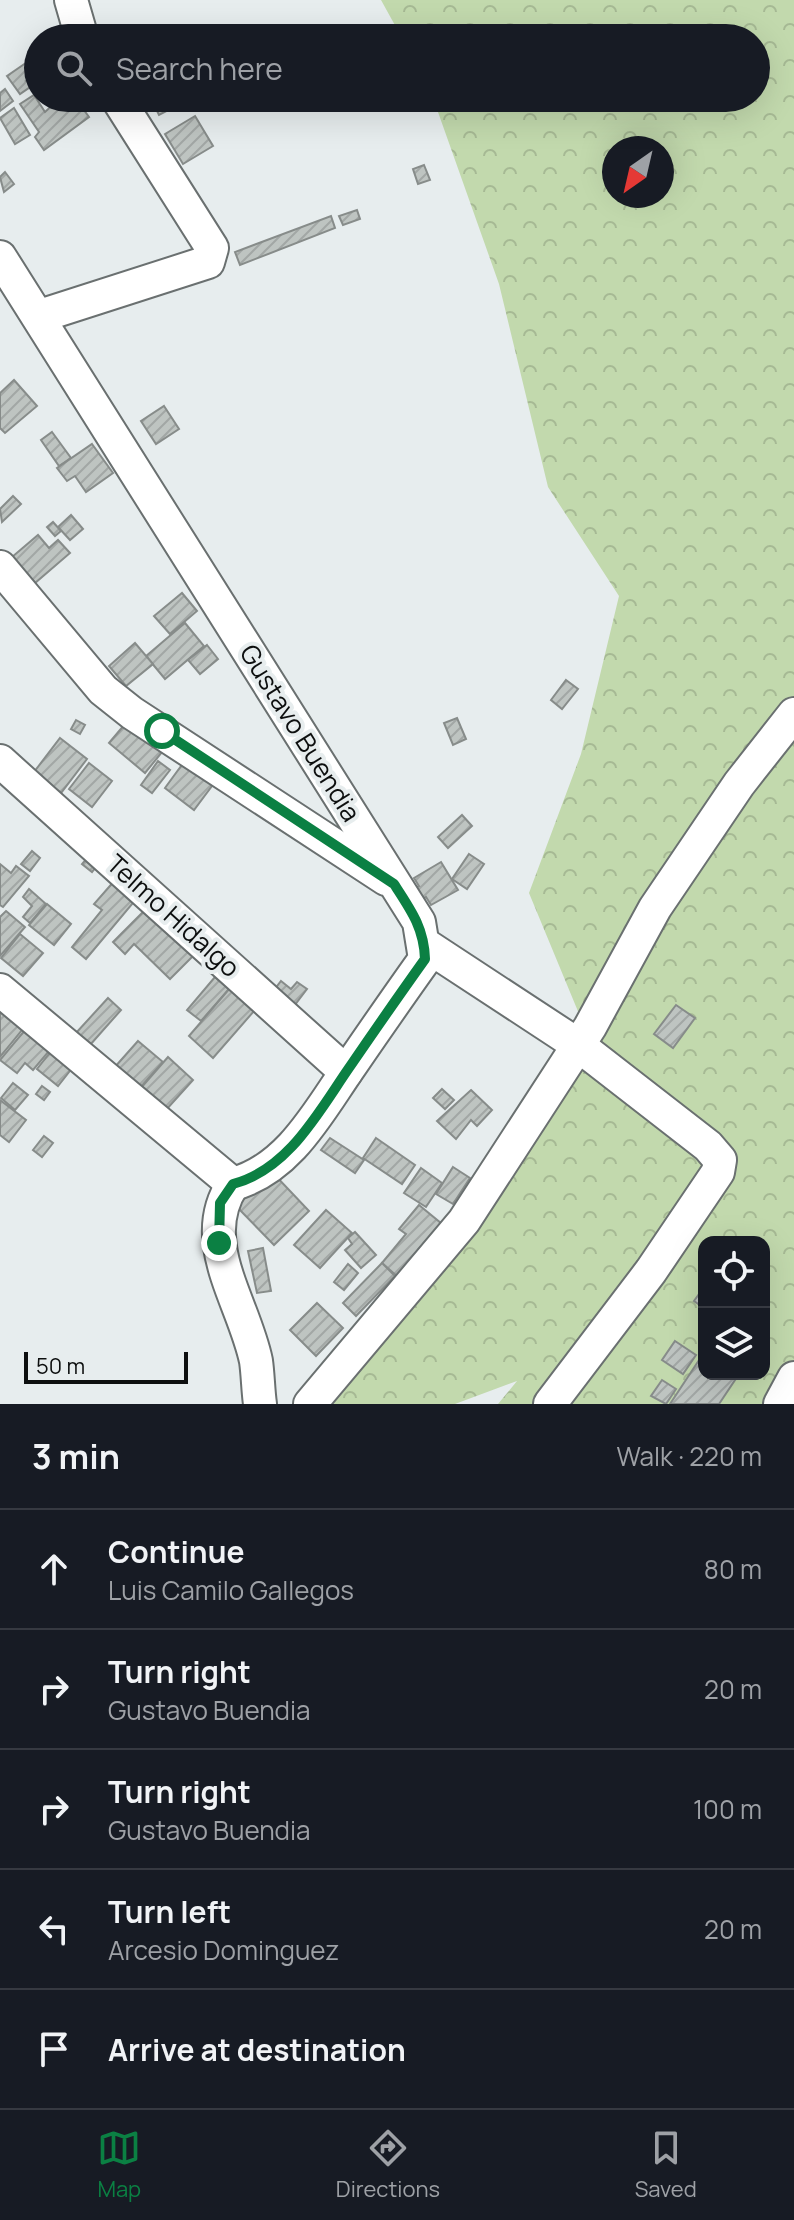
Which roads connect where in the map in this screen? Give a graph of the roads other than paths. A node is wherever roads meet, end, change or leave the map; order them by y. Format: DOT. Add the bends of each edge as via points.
graph roads {
  1 [pos="71,0"];
  2 [pos="78,24"];
  3 [pos="126,112"];
  4 [pos="0,257"];
  5 [pos="40,316"];
  6 [pos="0,567"];
  7 [pos="794,714"];
  8 [pos="0,761"];
  9 [pos="394,884"];
  10 [pos="424,944"];
  11 [pos="0,990"];
  12 [pos="578,1045"];
  13 [pos="346,1072"];
  14 [pos="233,1184"];
  15 [pos="794,1378"];
  16 [pos="260,1404"];
  17 [pos="310,1404"];
  18 [pos="550,1404"];
  19 [pos="780,1404"];
  1 -- 2 [label="street"];
  3 -- 5 [label="street" via="212,248 208,262"];
  4 -- 5 [label="street, Gustavo Buendia"];
  5 -- 9 [label="street, Gustavo Buendia"];
  6 -- 9 [label="street" via="103,690"];
  7 -- 12 [label="street" via="655,908"];
  8 -- 13 [label="street, Telmo Hidalgo"];
  9 -- 10 [label="street, Gustavo Buendia" via="419,922"];
  10 -- 12 [label="street"];
  10 -- 13 [label="street" via="425,959"];
  11 -- 14 [label="street"];
  12 -- 17 [label="street" via="464,1221"];
  12 -- 18 [label="street" via="720,1160 718,1172 651,1271"];
  13 -- 14 [label="street" via="317,1120 267,1167"];
  14 -- 16 [label="street" via="220,1203 219,1243 256,1360"];
  15 -- 19 [label="street"];
}
